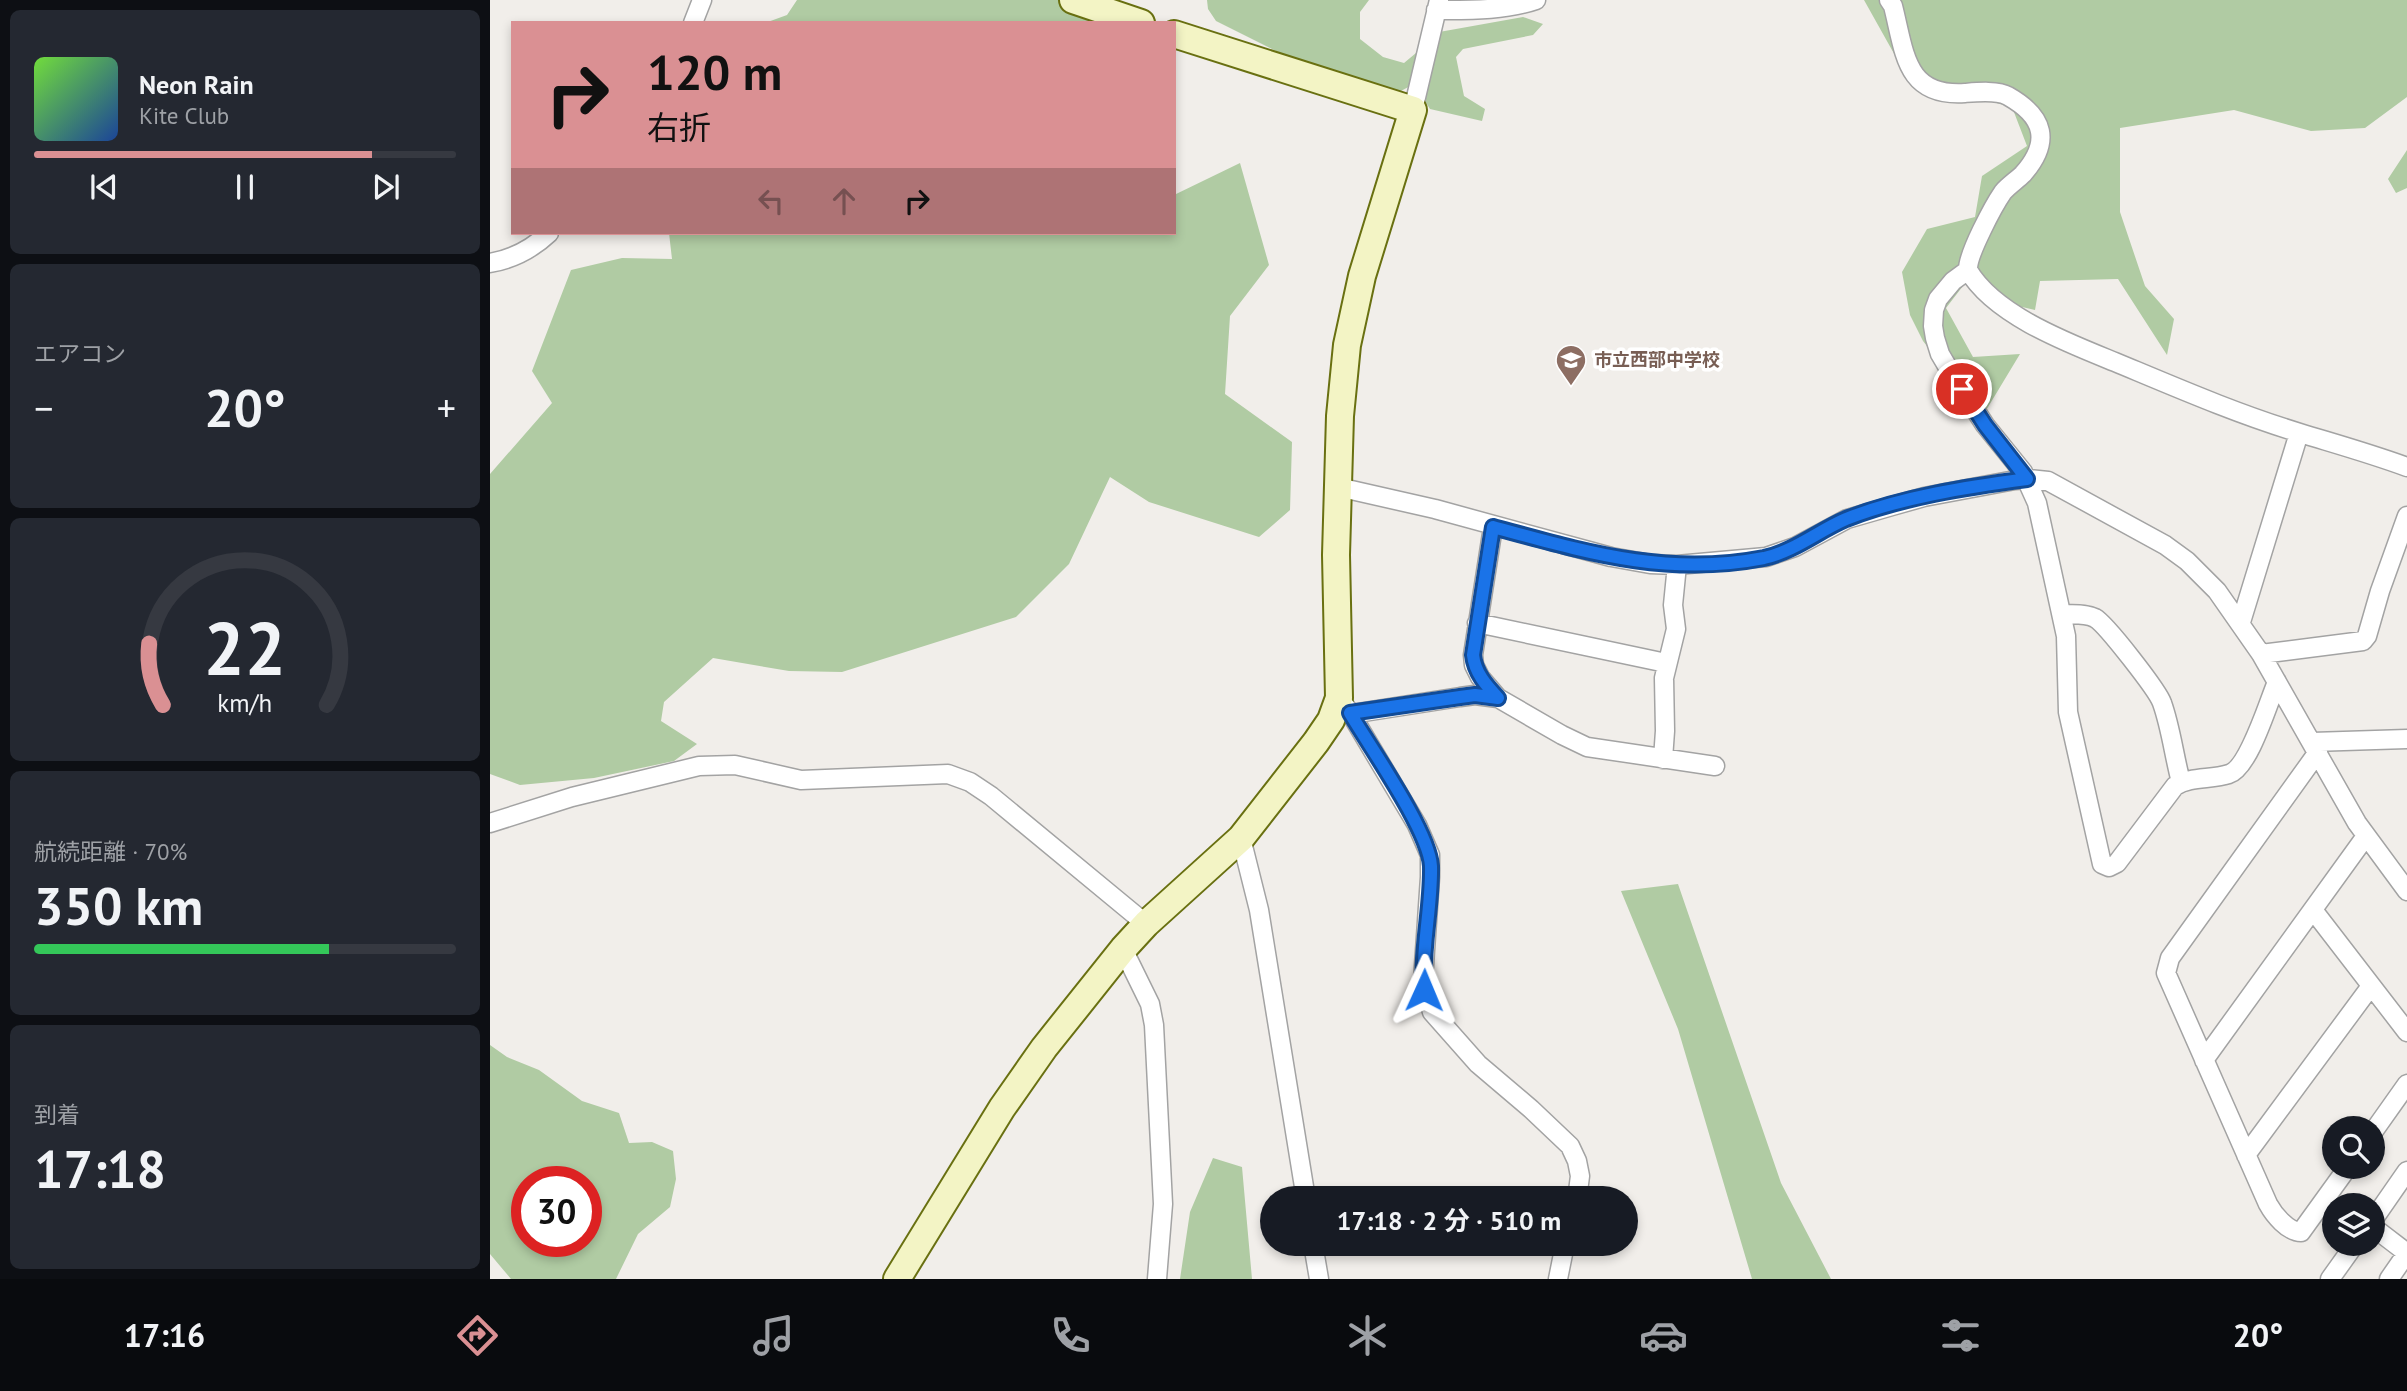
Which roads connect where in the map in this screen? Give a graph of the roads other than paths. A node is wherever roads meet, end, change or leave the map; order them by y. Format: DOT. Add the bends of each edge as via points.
graph roads {
  1 [pos="702,0"];
  2 [pos="1073,0"];
  3 [pos="1536,0"];
  4 [pos="1889,0"];
  5 [pos="1437,5"];
  6 [pos="694,21"];
  7 [pos="1135,21"];
  8 [pos="1176,35"];
  9 [pos="1413,110"];
  10 [pos="547,235"];
  11 [pos="490,263"];
  12 [pos="1968,270"];
  13 [pos="2299,433"];
  14 [pos="2407,467"];
  15 [pos="2027,479"];
  16 [pos="1338,487"];
  17 [pos="2407,516"];
  18 [pos="1493,527"];
  19 [pos="1677,565"];
  20 [pos="2062,614"];
  21 [pos="2241,622"];
  22 [pos="1477,623"];
  23 [pos="2261,654"];
  24 [pos="1666,663"];
  25 [pos="2277,682"];
  26 [pos="1498,698"];
  27 [pos="1345,706"];
  28 [pos="2406,741"];
  29 [pos="2315,747"];
  30 [pos="1663,759"];
  31 [pos="1715,766"];
  32 [pos="2181,782"];
  33 [pos="490,823"];
  34 [pos="2366,836"];
  35 [pos="1241,838"];
  36 [pos="2407,891"];
  37 [pos="2313,911"];
  38 [pos="1146,923"];
  39 [pos="1123,949"];
  40 [pos="2371,986"];
  41 [pos="2407,1032"];
  42 [pos="2204,1060"];
  43 [pos="2407,1084"];
  44 [pos="2384,1116"];
  45 [pos="2246,1155"];
  46 [pos="2407,1171"];
  47 [pos="2339,1179"];
  48 [pos="1304,1186"];
  49 [pos="1579,1186"];
  50 [pos="2385,1203"];
  51 [pos="2385,1236"];
  52 [pos="1315,1256"];
  53 [pos="1563,1256"];
  54 [pos="2346,1256"];
  55 [pos="897,1279"];
  56 [pos="1157,1279"];
  57 [pos="1319,1279"];
  58 [pos="1558,1279"];
  59 [pos="2330,1279"];
  60 [pos="2389,1279"];
  1 -- 6 [label="street"];
  2 -- 7 [label="street"];
  3 -- 5 [label="street" via="1488,9"];
  4 -- 12 [label="street" via="1906,58 1916,78 1929,89 1949,94 2005,94 2038,124 2042,139 2036,157 2004,191 1971,254"];
  5 -- 9 [label="street"];
  8 -- 9 [label="street"];
  9 -- 16 [label="street" via="1351,323 1340,416"];
  10 -- 11 [label="street" via="528,250"];
  12 -- 13 [label="street" via="1987,293 2041,330"];
  12 -- 15 [label="street" via="1938,299 1935,338 1945,363 1985,425"];
  13 -- 14 [label="street"];
  13 -- 21 [label="street"];
  15 -- 19 [label="street" via="1869,512 1766,557"];
  15 -- 20 [label="street" via="2037,503"];
  15 -- 21 [label="street" via="2059,486 2165,545 2211,584"];
  16 -- 18 [label="street"];
  16 -- 27 [label="street" via="1336,555"];
  17 -- 23 [label="street" via="2363,641"];
  18 -- 19 [label="street" via="1611,557"];
  18 -- 22 [label="street"];
  19 -- 24 [label="street" via="1676,629"];
  20 -- 32 [label="street" via="2097,620 2156,690"];
  20 -- 32 [label="street" via="2068,649 2068,712 2102,864 2117,863"];
  21 -- 23 [label="street"];
  22 -- 24 [label="street"];
  22 -- 26 [label="street" via="1474,665"];
  23 -- 25 [label="street"];
  24 -- 30 [label="street"];
  25 -- 29 [label="street"];
  25 -- 32 [label="street" via="2235,772"];
  26 -- 27 [label="street" via="1475,695"];
  26 -- 30 [label="street" via="1581,745"];
  27 -- 35 [label="street"];
  27 -- 49 [label="street" via="1417,825 1430,855 1423,980 1432,1012 1478,1064 1570,1146 1577,1161"];
  28 -- 29 [label="street"];
  29 -- 34 [label="street"];
  29 -- 42 [label="street" via="2166,965"];
  30 -- 31 [label="street"];
  33 -- 38 [label="street" via="572,797 699,766 735,765 801,780 948,774 992,796"];
  34 -- 36 [label="street"];
  34 -- 37 [label="street"];
  35 -- 38 [label="street"];
  35 -- 48 [label="street" via="1259,910"];
  37 -- 40 [label="street"];
  37 -- 42 [label="street"];
  38 -- 39 [label="street"];
  39 -- 55 [label="street" via="1008,1098"];
  39 -- 56 [label="street" via="1150,1004 1154,1025 1163,1203"];
  40 -- 41 [label="street"];
  40 -- 45 [label="street"];
  42 -- 45 [label="street"];
  43 -- 44 [label="street"];
  45 -- 47 [label="street" via="2273,1213 2298,1232"];
  46 -- 50 [label="street"];
  51 -- 60 [label="street" via="2407,1253"];
  52 -- 57 [label="street"];
  53 -- 58 [label="street"];
  54 -- 59 [label="street"];
}
